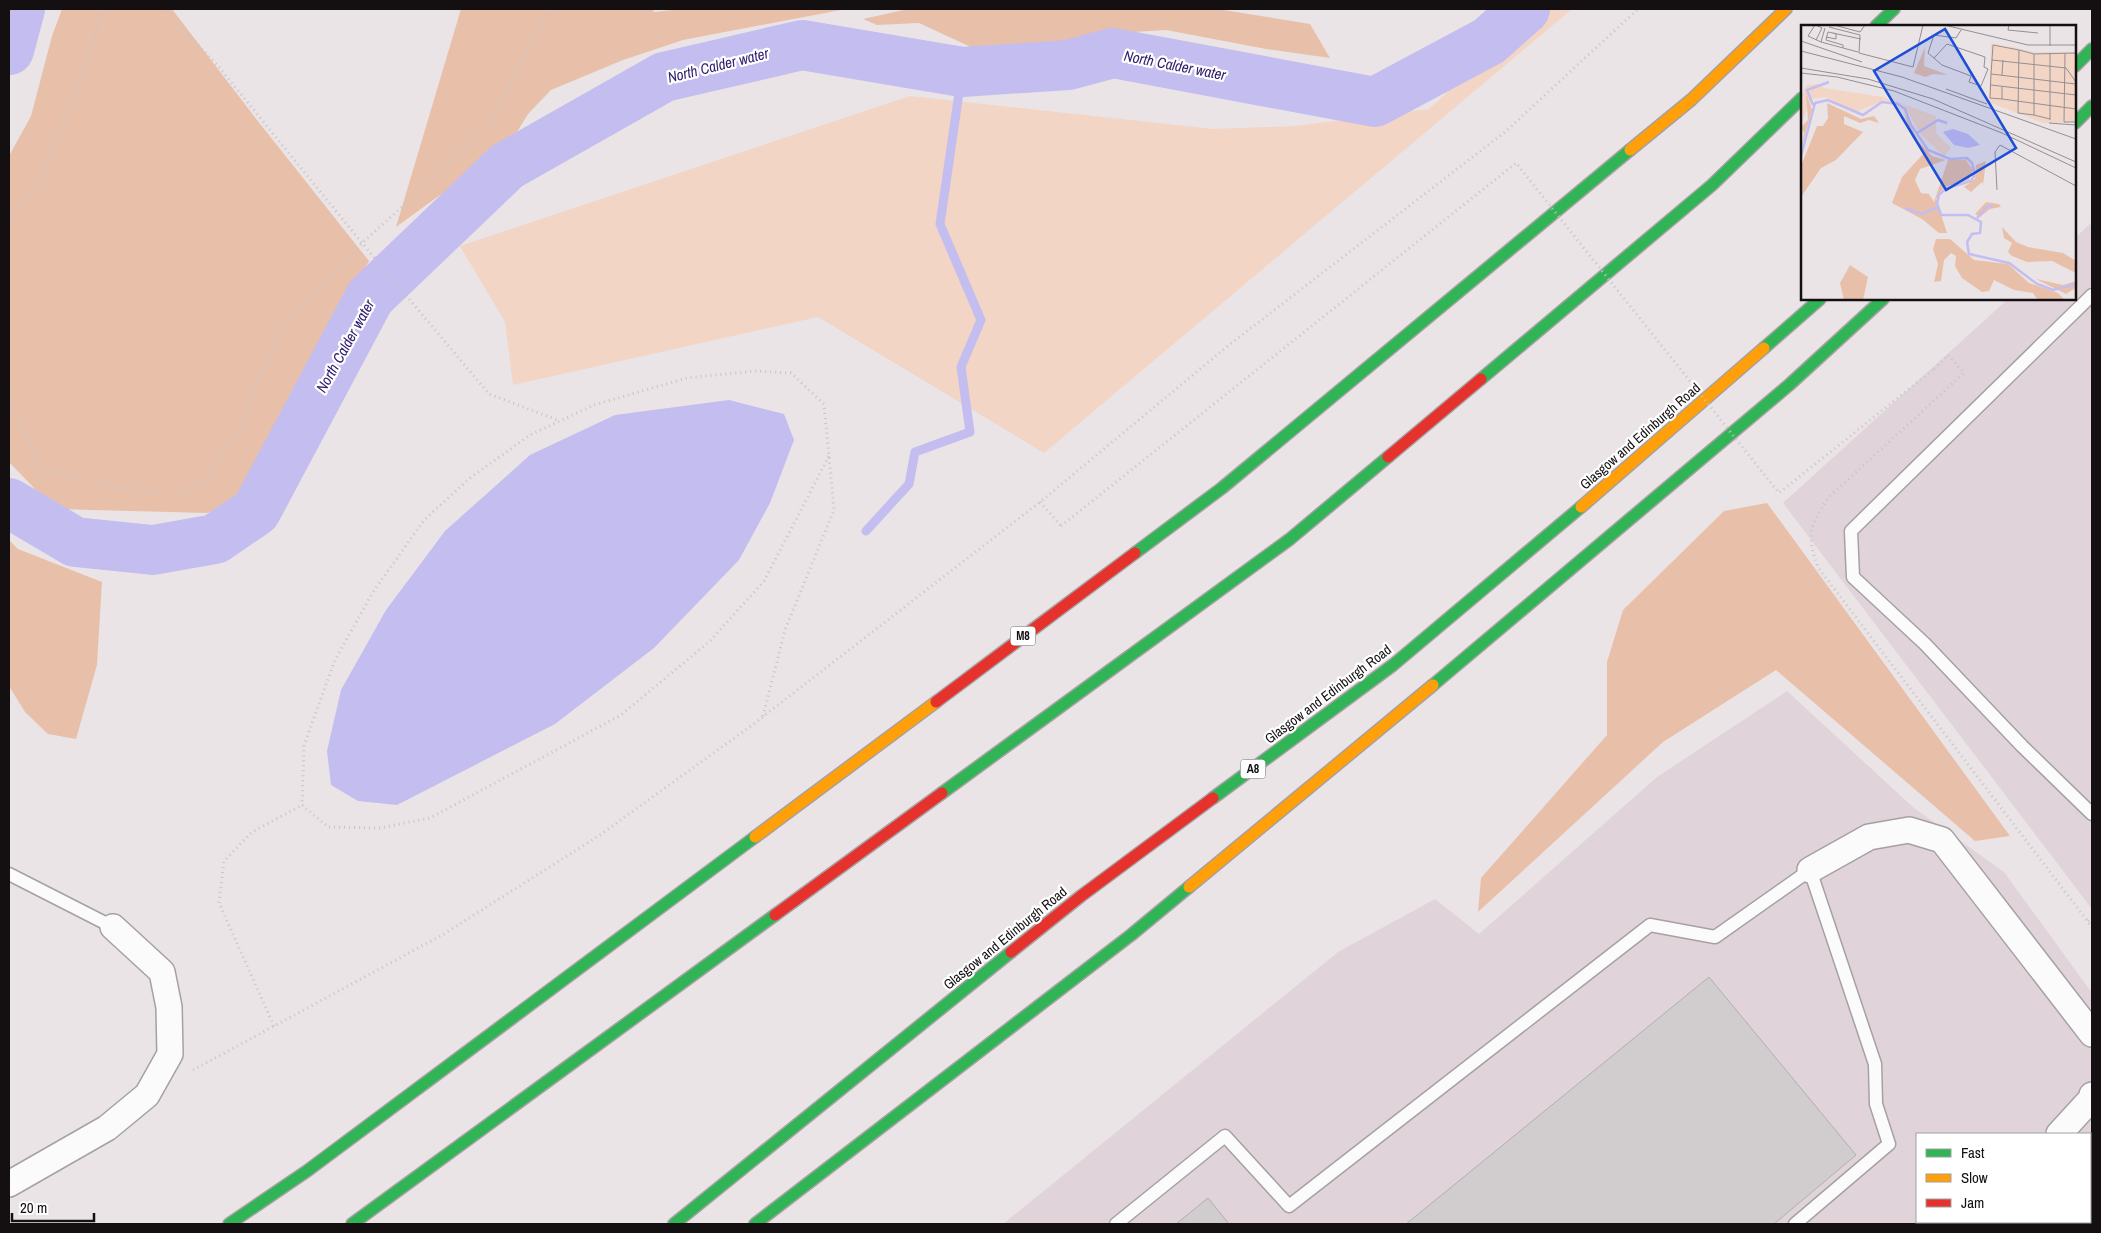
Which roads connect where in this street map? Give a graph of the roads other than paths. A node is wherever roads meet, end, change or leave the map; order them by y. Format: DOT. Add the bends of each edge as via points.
graph roads {
  1 [pos="1786,9"];
  2 [pos="1894,9"];
  3 [pos="1877,25"];
  4 [pos="2092,49"];
  5 [pos="2076,65"];
  6 [pos="1801,99"];
  7 [pos="2092,106"];
  8 [pos="2076,122"];
  9 [pos="2092,295"];
  10 [pos="1819,300"];
  11 [pos="1882,300"];
  12 [pos="2092,814"];
  13 [pos="1810,870"];
  14 [pos="9,874"];
  15 [pos="113,927"];
  16 [pos="2092,1034"];
  17 [pos="2092,1095"];
  18 [pos="2060,1133"];
  19 [pos="9,1184"];
  20 [pos="229,1224"];
  21 [pos="352,1224"];
  22 [pos="674,1224"];
  23 [pos="755,1224"];
  24 [pos="1116,1224"];
  25 [pos="1795,1224"];
  1 -- 20 [label="highway, M8" via="1691,100 1222,488 315,1165"];
  2 -- 3 [label="highway"];
  4 -- 5 [label="highway"];
  6 -- 21 [label="highway" via="1712,186 1290,539"];
  7 -- 8 [label="highway"];
  9 -- 12 [label="lane" via="1851,531 1853,577 1925,644"];
  10 -- 22 [label="highway, Glasgow and Edinburgh Road / A8" via="1626,469 1394,665 1081,896"];
  11 -- 23 [label="highway" via="1789,385 1551,587 1139,929"];
  13 -- 16 [label="street" via="1869,837 1909,830 1942,840"];
  13 -- 24 [label="lane" via="1715,937 1650,924 1289,1206 1224,1136"];
  13 -- 25 [label="lane" via="1876,1064 1876,1104 1889,1144"];
  14 -- 15 [label="lane"];
  15 -- 19 [label="street" via="162,972 169,1007 170,1054 146,1095 107,1128"];
  17 -- 18 [label="street"];
}
